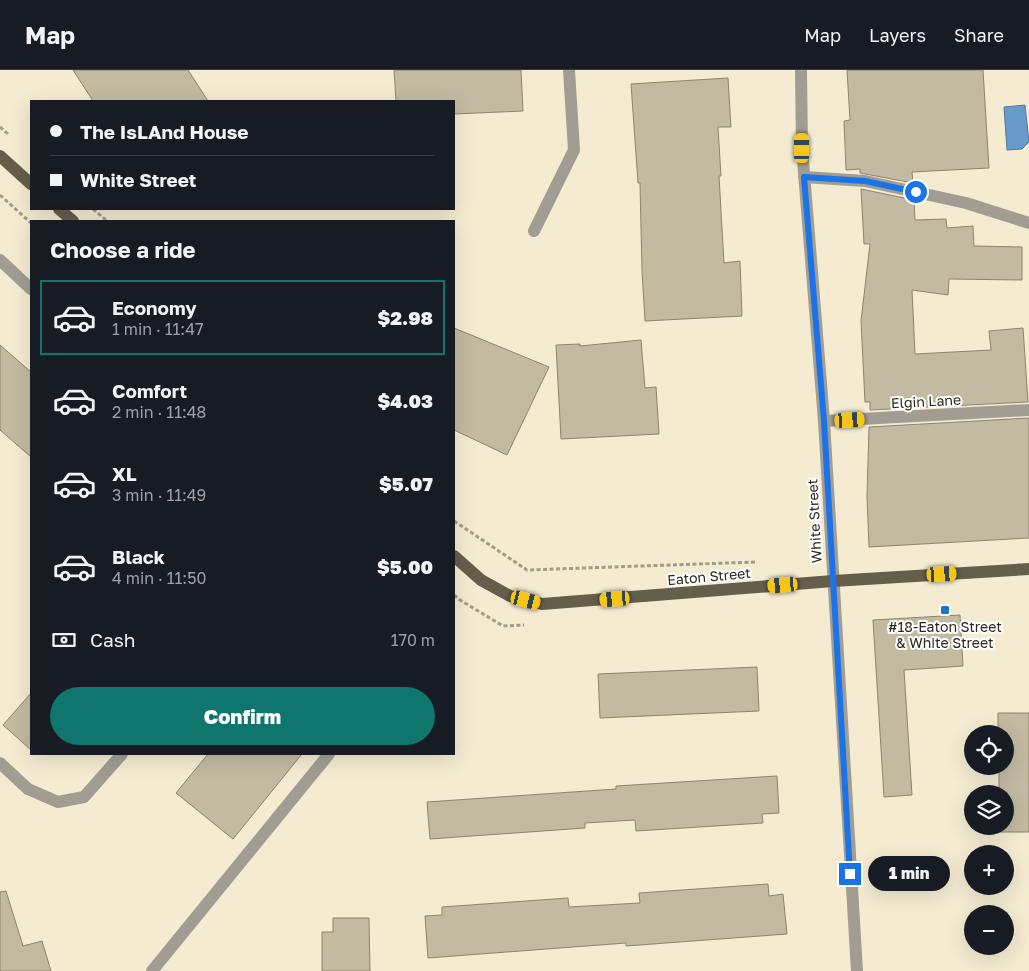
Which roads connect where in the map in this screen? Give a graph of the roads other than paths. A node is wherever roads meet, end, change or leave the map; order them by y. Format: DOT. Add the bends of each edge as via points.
graph roads {
  1 [pos="569,70"];
  2 [pos="801,70"];
  3 [pos="0,156"];
  4 [pos="804,177"];
  5 [pos="30,183"];
  6 [pos="60,210"];
  7 [pos="72,220"];
  8 [pos="1029,223"];
  9 [pos="534,231"];
  10 [pos="0,260"];
  11 [pos="30,287"];
  12 [pos="1029,410"];
  13 [pos="824,421"];
  14 [pos="455,557"];
  15 [pos="1029,569"];
  16 [pos="833,581"];
  17 [pos="121,755"];
  18 [pos="329,755"];
  19 [pos="0,763"];
  20 [pos="152,971"];
  21 [pos="856,971"];
  1 -- 9 [label="street" via="574,150"];
  2 -- 4 [label="street, White Street"];
  3 -- 5 [label="main road"];
  4 -- 8 [label="street" via="865,181 966,203"];
  4 -- 13 [label="street, White Street"];
  6 -- 7 [label="main road"];
  10 -- 11 [label="street"];
  12 -- 13 [label="street, Elgin Lane"];
  13 -- 16 [label="street, White Street"];
  14 -- 16 [label="main road, Eaton Street" via="481,580 510,596 542,604"];
  15 -- 16 [label="main road, Eaton Street"];
  16 -- 21 [label="street, White Street"];
  17 -- 19 [label="street" via="84,797 58,802 28,789"];
  18 -- 20 [label="street"];
}
